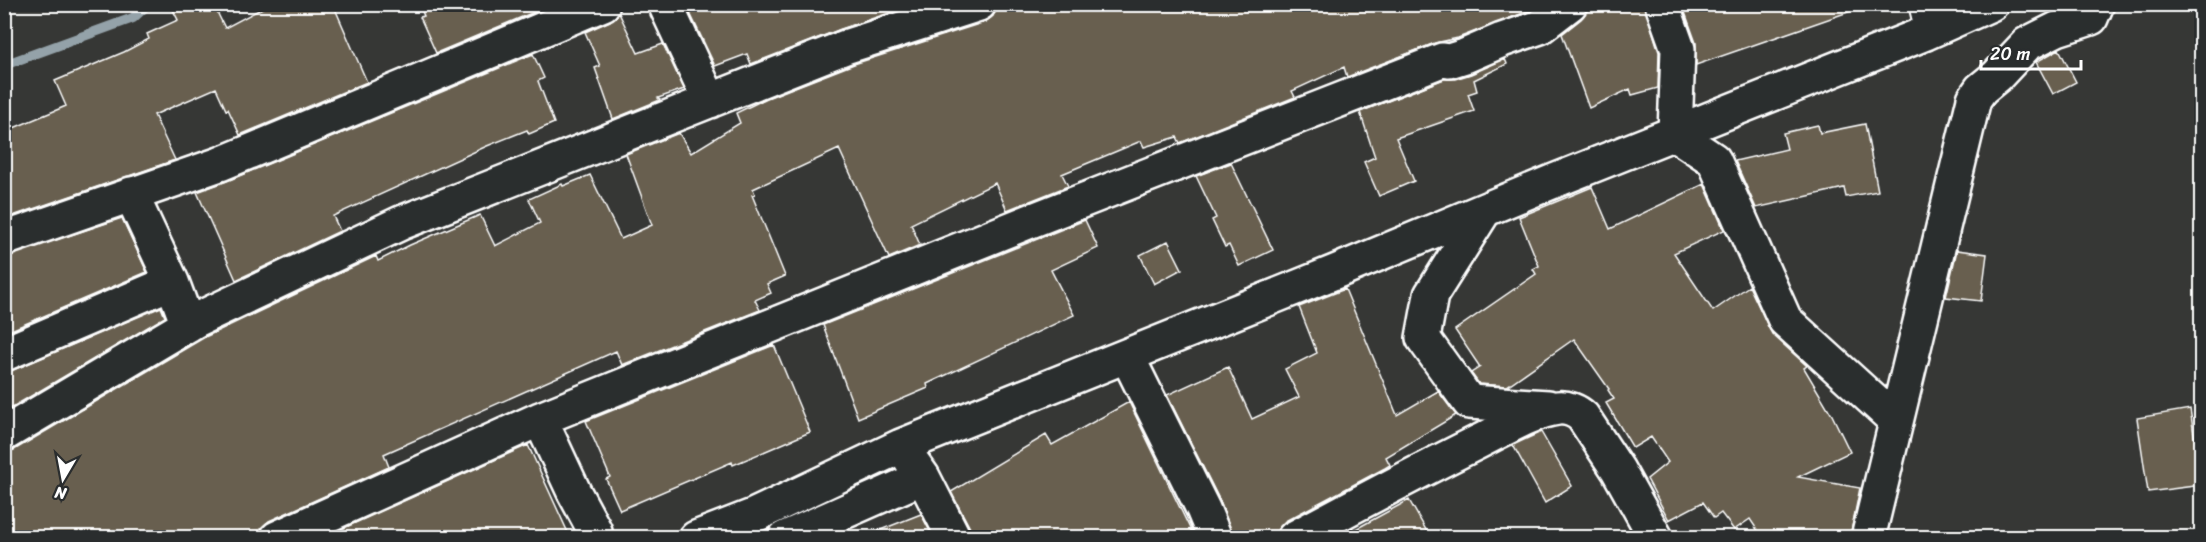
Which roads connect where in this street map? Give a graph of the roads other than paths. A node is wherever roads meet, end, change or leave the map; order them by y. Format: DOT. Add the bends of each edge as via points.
graph roads {
  1 [pos="603,4"];
  2 [pos="665,4"];
  3 [pos="979,4"];
  4 [pos="1570,4"];
  5 [pos="1662,4"];
  6 [pos="1991,4"];
  7 [pos="2097,4"];
  8 [pos="1922,19"];
  9 [pos="710,101"];
  10 [pos="1675,134"];
  11 [pos="131,194"];
  12 [pos="1484,211"];
  13 [pos="4,239"];
  14 [pos="172,282"];
  15 [pos="188,326"];
  16 [pos="4,354"];
  17 [pos="1127,356"];
  18 [pos="1560,408"];
  19 [pos="540,419"];
  20 [pos="1896,421"];
  21 [pos="4,434"];
  22 [pos="901,446"];
  23 [pos="923,477"];
  24 [pos="277,537"];
  25 [pos="595,537"];
  26 [pos="696,537"];
  27 [pos="784,537"];
  28 [pos="954,537"];
  29 [pos="1215,537"];
  30 [pos="1294,537"];
  31 [pos="1656,537"];
  32 [pos="1868,537"];
  1 -- 11 [label="street" via="220,164"];
  2 -- 9 [label="street"];
  3 -- 9 [label="street" via="848,46"];
  4 -- 19 [label="street" via="1540,27 1465,56 1442,60 1201,153"];
  5 -- 10 [label="street" via="1678,49"];
  6 -- 8 [label="street"];
  7 -- 20 [label="street" via="2091,18 2027,44 1974,99"];
  8 -- 10 [label="street"];
  9 -- 15 [label="street" via="401,223"];
  10 -- 12 [label="street"];
  10 -- 20 [label="street" via="1714,160 1785,320"];
  11 -- 13 [label="street"];
  11 -- 14 [label="street"];
  12 -- 17 [label="street"];
  12 -- 18 [label="street" via="1431,296 1424,338 1469,402"];
  14 -- 15 [label="street"];
  14 -- 16 [label="street"];
  15 -- 21 [label="street"];
  17 -- 22 [label="street"];
  17 -- 29 [label="street"];
  18 -- 30 [label="street" via="1514,424"];
  18 -- 31 [label="street" via="1583,417"];
  19 -- 24 [label="street"];
  19 -- 25 [label="street"];
  20 -- 32 [label="street"];
  22 -- 23 [label="street"];
  22 -- 26 [label="street" via="753,516"];
  23 -- 27 [label="street"];
  23 -- 28 [label="street"];
}
